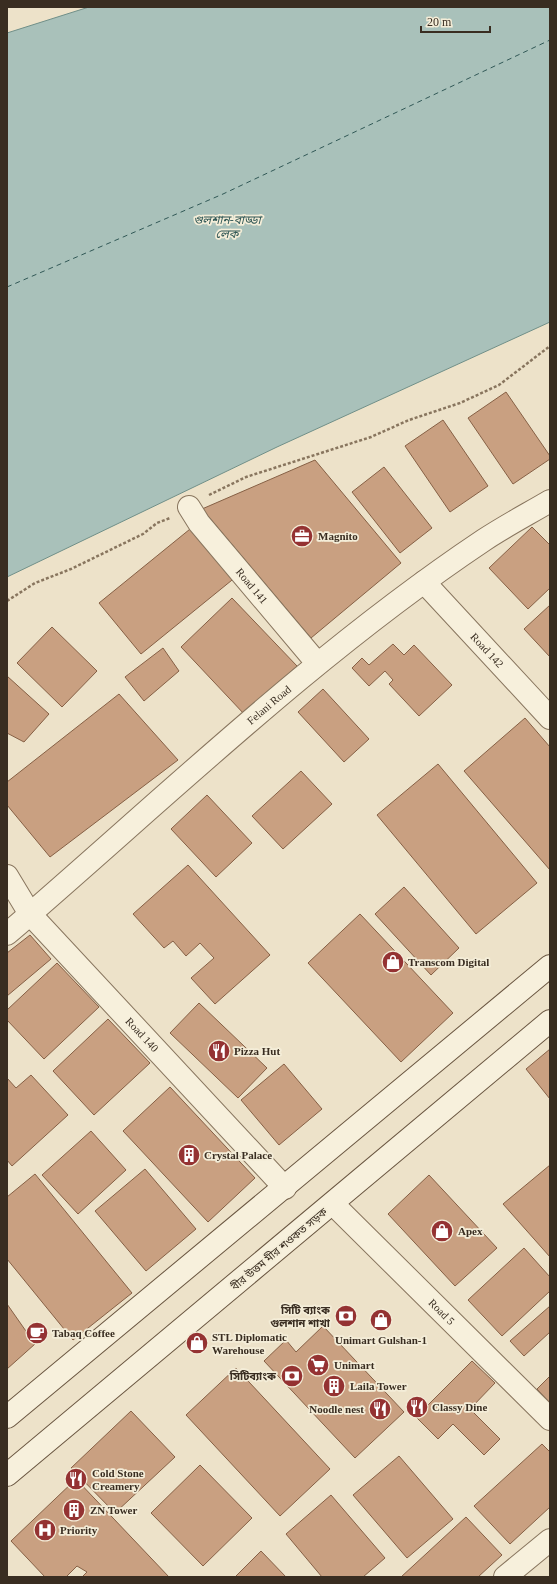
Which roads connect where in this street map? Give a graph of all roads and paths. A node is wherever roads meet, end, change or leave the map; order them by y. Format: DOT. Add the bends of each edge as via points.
graph roads {
  1 [pos="550,346"];
  2 [pos="550,501"];
  3 [pos="190,507"];
  4 [pos="424,582"];
  5 [pos="7,601"];
  6 [pos="317,663"];
  7 [pos="550,718"];
  8 [pos="7,876"];
  9 [pos="30,914"];
  10 [pos="7,934"];
  11 [pos="550,966"];
  12 [pos="550,1021"];
  13 [pos="286,1188"];
  14 [pos="333,1204"];
  15 [pos="7,1417"];
  16 [pos="550,1419"];
  17 [pos="7,1475"];
  18 [pos="550,1540"];
  19 [pos="505,1577"];
  1 -- 3 [label="path" via="499,385 460,403 409,420 371,437 246,477"];
  2 -- 4 [label="street, Felani Road" via="485,539"];
  3 -- 5 [label="path" via="177,516 158,523 143,534 71,569 35,583"];
  3 -- 6 [label="street, Road 141" via="199,523"];
  4 -- 6 [label="street, Felani Road"];
  4 -- 7 [label="street, Road 142"];
  6 -- 9 [label="street, Felani Road"];
  8 -- 9 [label="street, Road 140"];
  9 -- 10 [label="street, Felani Road"];
  9 -- 13 [label="street, Road 140"];
  11 -- 13 [label="street"];
  12 -- 14 [label="street, বীর উত্তম মীর শওকত সড়ক"];
  13 -- 15 [label="street"];
  14 -- 16 [label="street, Road 5"];
  14 -- 17 [label="street, বীর উত্তম মীর শওকত সড়ক"];
  18 -- 19 [label="street"];
}
